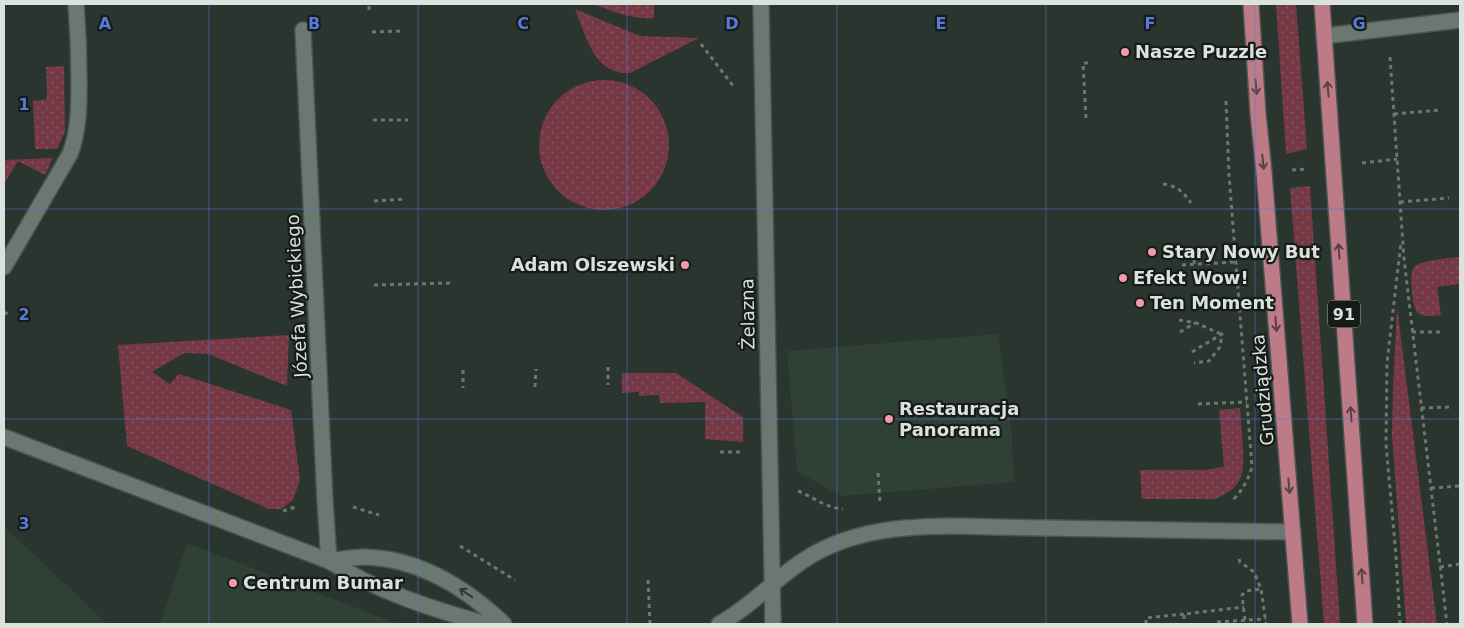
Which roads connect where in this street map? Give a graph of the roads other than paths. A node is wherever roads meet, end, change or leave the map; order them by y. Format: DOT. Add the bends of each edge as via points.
graph roads {
  1 [pos="76,4"];
  2 [pos="761,4"];
  3 [pos="1251,4"];
  4 [pos="1322,4"];
  5 [pos="1460,20"];
  6 [pos="303,30"];
  7 [pos="1324,36"];
  8 [pos="4,267"];
  9 [pos="4,436"];
  10 [pos="1293,532"];
  11 [pos="329,561"];
  12 [pos="772,583"];
  13 [pos="486,624"];
  14 [pos="504,624"];
  15 [pos="719,624"];
  16 [pos="773,624"];
  17 [pos="1300,624"];
  18 [pos="1365,624"];
  1 -- 8 [label="street" via="79,105 76,136 70,154"];
  2 -- 12 [label="street, Żelazna"];
  3 -- 10 [label="main road, Grudziądzka, one-way"];
  4 -- 7 [label="main road, 91"];
  5 -- 7 [label="street"];
  6 -- 11 [label="street, Józefa Wybickiego"];
  18 -- 7 [label="main road, 91, one-way"];
  9 -- 11 [label="street"];
  10 -- 12 [label="street" via="944,525 889,529 833,544 812,554"];
  10 -- 17 [label="main road, Grudziądzka"];
  11 -- 13 [label="street" via="345,572 408,599"];
  14 -- 11 [label="street, one-way" via="455,585 422,569 380,558"];
  12 -- 15 [label="street"];
  12 -- 16 [label="street, Żelazna"];
}
